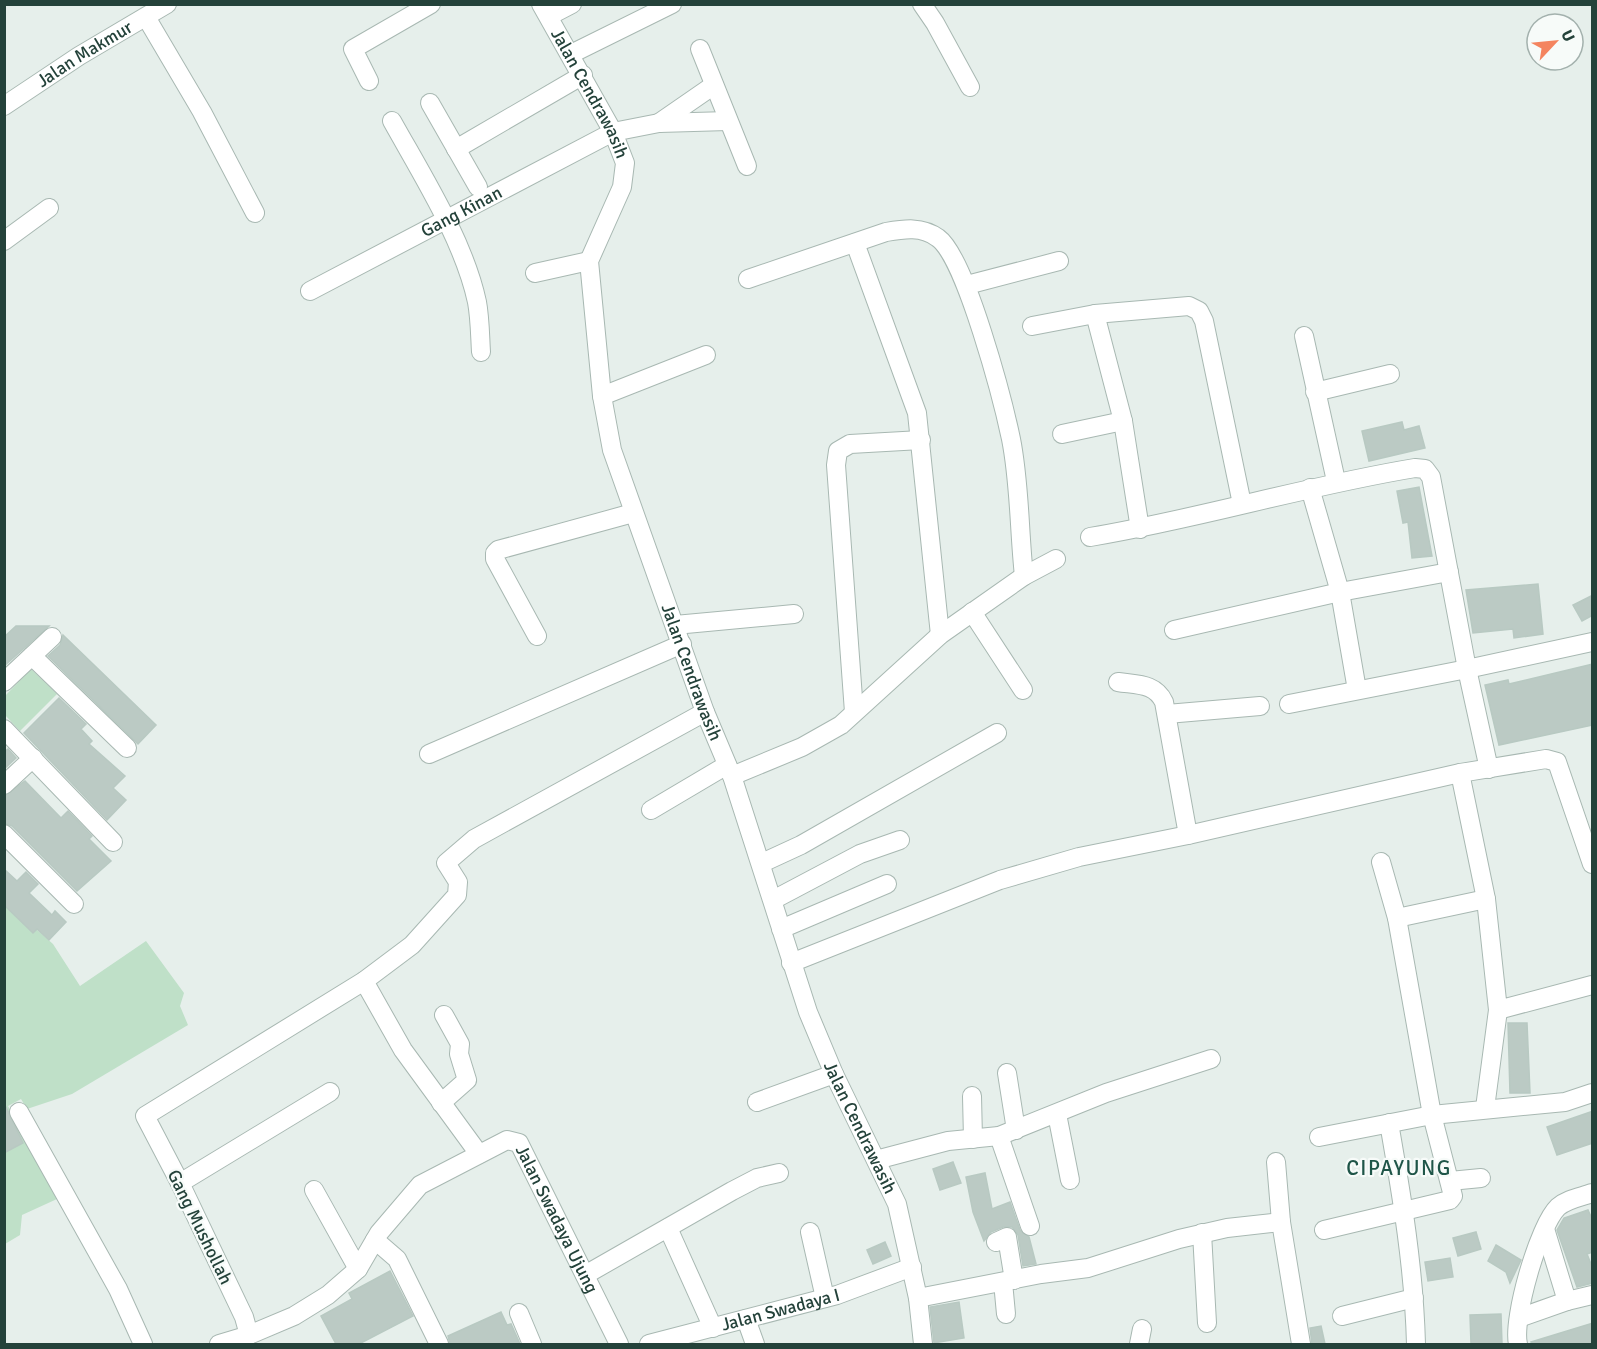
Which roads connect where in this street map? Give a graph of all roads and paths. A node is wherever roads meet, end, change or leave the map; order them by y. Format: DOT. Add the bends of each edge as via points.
graph roads {
  1 [pos="167,4"];
  2 [pos="431,4"];
  3 [pos="572,4"];
  4 [pos="672,4"];
  5 [pos="922,4"];
  6 [pos="545,10"];
  7 [pos="146,17"];
  8 [pos="700,49"];
  9 [pos="571,54"];
  10 [pos="583,75"];
  11 [pos="369,81"];
  12 [pos="714,85"];
  13 [pos="970,87"];
  14 [pos="430,103"];
  15 [pos="4,106"];
  16 [pos="393,121"];
  17 [pos="728,121"];
  18 [pos="659,123"];
  19 [pos="613,132"];
  20 [pos="456,149"];
  21 [pos="747,166"];
  22 [pos="478,187"];
  23 [pos="50,208"];
  24 [pos="255,213"];
  25 [pos="446,219"];
  26 [pos="4,241"];
  27 [pos="855,243"];
  28 [pos="589,261"];
  29 [pos="1059,261"];
  30 [pos="536,273"];
  31 [pos="748,279"];
  32 [pos="967,285"];
  33 [pos="310,291"];
  34 [pos="1095,314"];
  35 [pos="1032,326"];
  36 [pos="1304,336"];
  37 [pos="481,352"];
  38 [pos="706,355"];
  39 [pos="1390,374"];
  40 [pos="1315,392"];
  41 [pos="602,396"];
  42 [pos="1122,421"];
  43 [pos="1062,434"];
  44 [pos="921,440"];
  45 [pos="1336,481"];
  46 [pos="1311,488"];
  47 [pos="1242,504"];
  48 [pos="633,513"];
  49 [pos="1140,529"];
  50 [pos="1090,537"];
  51 [pos="1056,559"];
  52 [pos="1449,572"];
  53 [pos="1024,576"];
  54 [pos="1340,592"];
  55 [pos="972,612"];
  56 [pos="794,614"];
  57 [pos="675,625"];
  58 [pos="1174,630"];
  59 [pos="940,635"];
  60 [pos="537,636"];
  61 [pos="52,637"];
  62 [pos="1593,642"];
  63 [pos="682,644"];
  64 [pos="32,656"];
  65 [pos="1467,669"];
  66 [pos="4,682"];
  67 [pos="1118,682"];
  68 [pos="1023,690"];
  69 [pos="1357,690"];
  70 [pos="1288,704"];
  71 [pos="1260,706"];
  72 [pos="705,712"];
  73 [pos="855,712"];
  74 [pos="1167,714"];
  75 [pos="4,729"];
  76 [pos="997,733"];
  77 [pos="127,748"];
  78 [pos="429,754"];
  79 [pos="33,758"];
  80 [pos="1489,769"];
  81 [pos="730,770"];
  82 [pos="1460,773"];
  83 [pos="4,785"];
  84 [pos="651,810"];
  85 [pos="4,834"];
  86 [pos="1188,835"];
  87 [pos="900,840"];
  88 [pos="113,842"];
  89 [pos="1382,862"];
  90 [pos="762,863"];
  91 [pos="1593,864"];
  92 [pos="887,884"];
  93 [pos="773,900"];
  94 [pos="1486,900"];
  95 [pos="74,904"];
  96 [pos="1396,918"];
  97 [pos="781,929"];
  98 [pos="791,963"];
  99 [pos="364,981"];
  100 [pos="1593,985"];
  101 [pos="1498,1011"];
  102 [pos="444,1015"];
  103 [pos="1211,1059"];
  104 [pos="1007,1073"];
  105 [pos="834,1074"];
  106 [pos="330,1092"];
  107 [pos="1593,1093"];
  108 [pos="972,1096"];
  109 [pos="757,1102"];
  110 [pos="441,1103"];
  111 [pos="1485,1108"];
  112 [pos="19,1112"];
  113 [pos="1057,1114"];
  114 [pos="1432,1115"];
  115 [pos="1389,1123"];
  116 [pos="1016,1130"];
  117 [pos="999,1136"];
  118 [pos="1319,1137"];
  119 [pos="973,1139"];
  120 [pos="479,1154"];
  121 [pos="876,1160"];
  122 [pos="1276,1162"];
  123 [pos="779,1173"];
  124 [pos="1481,1178"];
  125 [pos="1070,1180"];
  126 [pos="1450,1181"];
  127 [pos="180,1183"];
  128 [pos="314,1190"];
  129 [pos="1593,1193"];
  130 [pos="1405,1210"];
  131 [pos="1281,1222"];
  132 [pos="1030,1226"];
  133 [pos="668,1228"];
  134 [pos="1545,1229"];
  135 [pos="1324,1230"];
  136 [pos="810,1232"];
  137 [pos="1202,1233"];
  138 [pos="375,1240"];
  139 [pos="996,1242"];
  140 [pos="912,1267"];
  141 [pos="358,1269"];
  142 [pos="585,1275"];
  143 [pos="1009,1281"];
  144 [pos="1593,1294"];
  145 [pos="825,1298"];
  146 [pos="918,1298"];
  147 [pos="1414,1298"];
  148 [pos="1567,1302"];
  149 [pos="519,1313"];
  150 [pos="1006,1314"];
  151 [pos="1342,1316"];
  152 [pos="1519,1318"];
  153 [pos="746,1319"];
  154 [pos="1207,1323"];
  155 [pos="713,1328"];
  156 [pos="249,1335"];
  157 [pos="671,1342"];
  158 [pos="143,1344"];
  159 [pos="219,1344"];
  160 [pos="439,1344"];
  161 [pos="532,1344"];
  162 [pos="619,1344"];
  163 [pos="649,1344"];
  164 [pos="755,1344"];
  165 [pos="923,1344"];
  166 [pos="1301,1344"];
  167 [pos="1416,1344"];
  168 [pos="1518,1344"];
  1 -- 7 [label="street, Jalan Makmur"];
  2 -- 11 [label="street" via="353,49"];
  3 -- 6 [label="street"];
  4 -- 9 [label="street"];
  5 -- 13 [label="street"];
  6 -- 9 [label="street, Jalan Cendrawasih"];
  7 -- 15 [label="street, Jalan Makmur"];
  7 -- 24 [label="street"];
  8 -- 12 [label="street"];
  9 -- 10 [label="street, Jalan Cendrawasih"];
  10 -- 19 [label="street, Jalan Cendrawasih"];
  10 -- 20 [label="street"];
  12 -- 17 [label="street"];
  12 -- 18 [label="street"];
  14 -- 20 [label="street"];
  16 -- 25 [label="street"];
  17 -- 18 [label="street"];
  17 -- 21 [label="street"];
  18 -- 19 [label="street, Gang Kinan"];
  19 -- 25 [label="street, Gang Kinan"];
  19 -- 28 [label="street, Jalan Cendrawasih" via="626,175"];
  20 -- 22 [label="street"];
  23 -- 26 [label="street"];
  25 -- 33 [label="street, Gang Kinan"];
  25 -- 37 [label="street" via="477,302"];
  27 -- 31 [label="street"];
  27 -- 32 [label="street" via="908,228 925,231 940,239"];
  27 -- 44 [label="street" via="917,413"];
  28 -- 30 [label="street"];
  28 -- 41 [label="street, Jalan Cendrawasih"];
  29 -- 32 [label="street"];
  32 -- 53 [label="street" via="1011,440"];
  34 -- 35 [label="street"];
  34 -- 42 [label="street"];
  34 -- 47 [label="street" via="1189,306 1199,311"];
  36 -- 40 [label="street"];
  38 -- 41 [label="street"];
  39 -- 40 [label="street"];
  40 -- 45 [label="street"];
  41 -- 48 [label="street, Jalan Cendrawasih" via="612,450"];
  42 -- 43 [label="street"];
  42 -- 49 [label="street"];
  44 -- 59 [label="street"];
  44 -- 73 [label="street" via="850,444 838,451"];
  45 -- 46 [label="street"];
  45 -- 52 [label="street" via="1425,469 1431,477"];
  46 -- 47 [label="street"];
  46 -- 54 [label="street"];
  47 -- 49 [label="street"];
  48 -- 57 [label="street, Jalan Cendrawasih"];
  48 -- 60 [label="street" via="495,553"];
  49 -- 50 [label="street"];
  51 -- 53 [label="street"];
  52 -- 54 [label="street"];
  52 -- 65 [label="street"];
  53 -- 55 [label="street"];
  54 -- 58 [label="street"];
  54 -- 69 [label="street"];
  55 -- 59 [label="street"];
  55 -- 68 [label="street"];
  56 -- 57 [label="street"];
  57 -- 63 [label="street, Jalan Cendrawasih"];
  59 -- 73 [label="street"];
  61 -- 64 [label="street"];
  62 -- 65 [label="street"];
  63 -- 72 [label="street, Jalan Cendrawasih"];
  63 -- 78 [label="street"];
  64 -- 66 [label="street"];
  64 -- 77 [label="street"];
  65 -- 69 [label="street"];
  65 -- 80 [label="street"];
  67 -- 74 [label="street" via="1159,691"];
  69 -- 70 [label="street"];
  71 -- 74 [label="street"];
  72 -- 81 [label="street, Jalan Cendrawasih"];
  72 -- 99 [label="street" via="474,839 447,860 458,882 457,895 412,945"];
  73 -- 81 [label="street" via="841,725 801,747"];
  74 -- 86 [label="street"];
  75 -- 79 [label="street"];
  76 -- 90 [label="street" via="801,845"];
  79 -- 83 [label="street"];
  79 -- 88 [label="street"];
  80 -- 82 [label="street"];
  80 -- 91 [label="street" via="1546,759 1557,762"];
  81 -- 84 [label="street"];
  81 -- 90 [label="street, Jalan Cendrawasih"];
  82 -- 86 [label="street"];
  82 -- 94 [label="street"];
  85 -- 95 [label="street"];
  86 -- 98 [label="street" via="1079,857 1000,880"];
  87 -- 93 [label="street" via="860,854"];
  89 -- 96 [label="street"];
  90 -- 93 [label="street, Jalan Cendrawasih"];
  92 -- 97 [label="street"];
  93 -- 97 [label="street, Jalan Cendrawasih"];
  94 -- 96 [label="street"];
  94 -- 101 [label="street"];
  96 -- 114 [label="street"];
  97 -- 98 [label="street, Jalan Cendrawasih"];
  98 -- 105 [label="street, Jalan Cendrawasih"];
  99 -- 110 [label="street" via="403,1050"];
  99 -- 127 [label="street, Gang Mushollah" via="145,1116"];
  100 -- 101 [label="street"];
  101 -- 111 [label="street"];
  102 -- 110 [label="street" via="460,1044 467,1080"];
  103 -- 113 [label="street" via="1106,1093"];
  104 -- 116 [label="street"];
  105 -- 109 [label="street"];
  105 -- 121 [label="street, Jalan Cendrawasih"];
  106 -- 127 [label="street"];
  107 -- 111 [label="street" via="1565,1102"];
  108 -- 119 [label="street"];
  110 -- 120 [label="street"];
  111 -- 114 [label="street"];
  112 -- 158 [label="street" via="118,1289"];
  113 -- 116 [label="street"];
  113 -- 125 [label="street"];
  114 -- 115 [label="street"];
  114 -- 126 [label="street"];
  115 -- 118 [label="street"];
  115 -- 130 [label="street"];
  116 -- 117 [label="street"];
  117 -- 119 [label="street"];
  117 -- 132 [label="street"];
  119 -- 121 [label="street"];
  120 -- 138 [label="street, Jalan Swadaya Ujung" via="420,1185"];
  120 -- 142 [label="street, Jalan Swadaya Ujung" via="507,1140 519,1143"];
  121 -- 140 [label="street, Jalan Cendrawasih" via="897,1204"];
  122 -- 131 [label="street"];
  123 -- 133 [label="street" via="757,1178"];
  124 -- 126 [label="street"];
  126 -- 130 [label="street" via="1450,1200"];
  127 -- 156 [label="street, Gang Mushollah"];
  128 -- 141 [label="street"];
  129 -- 134 [label="street" via="1559,1207"];
  130 -- 135 [label="street"];
  130 -- 147 [label="street"];
  131 -- 137 [label="street"];
  131 -- 166 [label="street"];
  133 -- 142 [label="street"];
  133 -- 155 [label="street"];
  134 -- 148 [label="street"];
  134 -- 152 [label="street" via="1522,1291"];
  136 -- 145 [label="street"];
  137 -- 143 [label="street" via="1088,1268"];
  137 -- 154 [label="street"];
  138 -- 141 [label="street, Jalan Swadaya Ujung"];
  138 -- 160 [label="street" via="397,1259"];
  139 -- 143 [label="street" via="1007,1237"];
  140 -- 145 [label="street, Jalan Swadaya I"];
  140 -- 146 [label="street, Jalan Cendrawasih"];
  141 -- 156 [label="street, Jalan Swadaya Ujung" via="328,1295 294,1316"];
  142 -- 162 [label="street, Jalan Swadaya Ujung"];
  143 -- 146 [label="street"];
  143 -- 150 [label="street"];
  144 -- 148 [label="street"];
  145 -- 153 [label="street, Jalan Swadaya I"];
  146 -- 165 [label="street, Jalan Cendrawasih"];
  147 -- 151 [label="street"];
  147 -- 167 [label="street"];
  148 -- 152 [label="street"];
  149 -- 161 [label="street"];
  152 -- 168 [label="street"];
  153 -- 155 [label="street, Jalan Swadaya I"];
  153 -- 164 [label="street"];
  155 -- 157 [label="street, Jalan Swadaya I"];
  156 -- 159 [label="street, Jalan Swadaya Ujung"];
  157 -- 163 [label="street, Jalan Swadaya I"];
}
